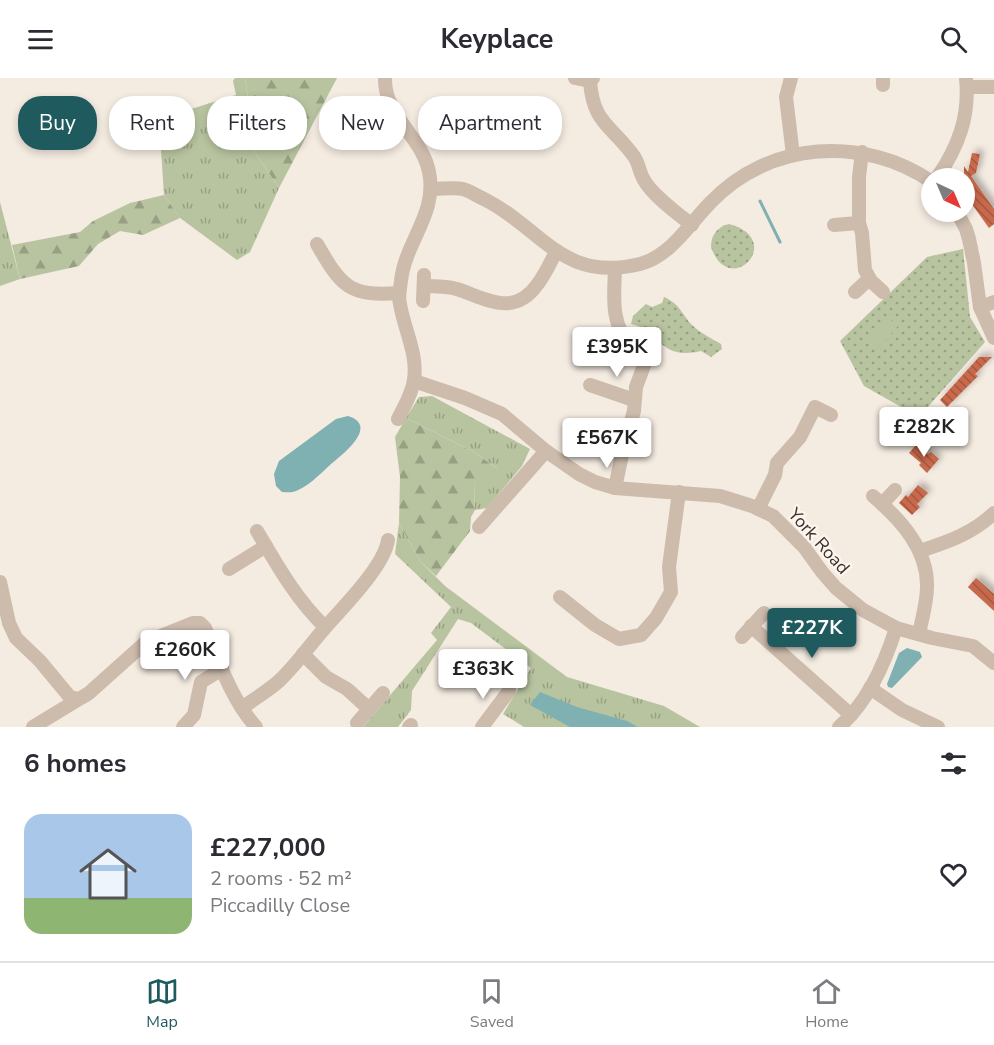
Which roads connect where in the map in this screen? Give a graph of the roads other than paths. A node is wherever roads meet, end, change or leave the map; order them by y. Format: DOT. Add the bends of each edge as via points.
graph roads {
  1 [pos="385,78"];
  2 [pos="575,78"];
  3 [pos="791,78"];
  4 [pos="592,79"];
  5 [pos="966,82"];
  6 [pos="994,87"];
  7 [pos="387,96"];
  8 [pos="406,130"];
  9 [pos="862,152"];
  10 [pos="793,155"];
  11 [pos="944,168"];
  12 [pos="921,176"];
  13 [pos="431,189"];
  14 [pos="962,222"];
  15 [pos="859,223"];
  16 [pos="692,225"];
  17 [pos="834,225"];
  18 [pos="317,244"];
  19 [pos="556,252"];
  20 [pos="615,269"];
  21 [pos="869,279"];
  22 [pos="855,292"];
  23 [pos="883,292"];
  24 [pos="399,293"];
  25 [pos="423,301"];
  26 [pos="994,302"];
  27 [pos="980,307"];
  28 [pos="994,338"];
  29 [pos="414,381"];
  30 [pos="590,385"];
  31 [pos="634,400"];
  32 [pos="831,415"];
  33 [pos="398,419"];
  34 [pos="546,452"];
  35 [pos="615,488"];
  36 [pos="895,490"];
  37 [pos="679,492"];
  38 [pos="758,509"];
  39 [pos="994,513"];
  40 [pos="480,527"];
  41 [pos="257,531"];
  42 [pos="388,540"];
  43 [pos="266,546"];
  44 [pos="920,551"];
  45 [pos="229,569"];
  46 [pos="0,582"];
  47 [pos="560,597"];
  48 [pos="764,613"];
  49 [pos="325,627"];
  50 [pos="896,628"];
  51 [pos="919,634"];
  52 [pos="303,654"];
  53 [pos="994,664"];
  54 [pos="222,669"];
  55 [pos="870,688"];
  56 [pos="509,691"];
  57 [pos="383,693"];
  58 [pos="79,699"];
  59 [pos="242,708"];
  60 [pos="369,709"];
  61 [pos="851,715"];
  62 [pos="357,723"];
  63 [pos="33,727"];
  64 [pos="183,727"];
  65 [pos="256,727"];
  66 [pos="482,727"];
  67 [pos="839,727"];
  68 [pos="938,727"];
  1 -- 7 [label="street"];
  2 -- 4 [label="street"];
  3 -- 10 [label="street" via="786,97"];
  4 -- 16 [label="street" via="591,100 600,118 635,157 644,181"];
  5 -- 6 [label="street"];
  5 -- 11 [label="street" via="966,112 960,136"];
  8 -- 13 [label="street" via="426,158"];
  9 -- 10 [label="street" via="831,150"];
  9 -- 12 [label="street" via="900,164"];
  9 -- 15 [label="street"];
  10 -- 16 [label="street" via="733,183"];
  13 -- 19 [label="street" via="463,189 497,205"];
  13 -- 24 [label="street" via="429,207 401,274"];
  14 -- 27 [label="street" via="974,263"];
  15 -- 17 [label="street"];
  15 -- 21 [label="street"];
  16 -- 20 [label="street" via="647,262"];
  18 -- 24 [label="street" via="335,274 352,289 368,294"];
  19 -- 20 [label="street" via="578,262"];
  19 -- 25 [label="street" via="537,286 514,302 493,303 424,280"];
  20 -- 31 [label="street" via="616,320 627,340 646,360"];
  21 -- 22 [label="street"];
  21 -- 23 [label="street"];
  24 -- 29 [label="street" via="414,359"];
  26 -- 27 [label="street"];
  27 -- 28 [label="street"];
  29 -- 33 [label="street"];
  29 -- 34 [label="street, York Road" via="502,414"];
  30 -- 31 [label="street"];
  31 -- 35 [label="street"];
  32 -- 38 [label="street" via="809,404 800,437 777,463"];
  34 -- 35 [label="street, York Road" via="579,474"];
  34 -- 40 [label="street"];
  35 -- 37 [label="street, York Road"];
  36 -- 44 [label="street" via="878,500 898,519"];
  37 -- 38 [label="street, York Road" via="720,496"];
  37 -- 47 [label="street" via="669,567 670,592 656,618 641,634 619,639"];
  38 -- 50 [label="street, York Road" via="773,516 797,540 845,596"];
  39 -- 44 [label="street" via="974,530"];
  41 -- 43 [label="street"];
  42 -- 49 [label="street" via="380,561"];
  43 -- 45 [label="street"];
  43 -- 49 [label="street" via="291,588"];
  44 -- 51 [label="street" via="927,587"];
  46 -- 58 [label="street" via="16,638 69,696"];
  48 -- 61 [label="street" via="747,631"];
  49 -- 52 [label="street"];
  50 -- 51 [label="street, York Road"];
  50 -- 55 [label="street"];
  51 -- 53 [label="street, York Road" via="973,646"];
  52 -- 59 [label="street" via="278,682"];
  52 -- 60 [label="street"];
  54 -- 58 [label="street" via="205,628 193,623 146,642"];
  54 -- 59 [label="street"];
  54 -- 64 [label="street" via="201,682 194,715"];
  55 -- 61 [label="street"];
  55 -- 68 [label="street" via="902,710"];
  56 -- 66 [label="street"];
  57 -- 60 [label="street"];
  58 -- 63 [label="street"];
  59 -- 65 [label="street"];
  60 -- 62 [label="street"];
  61 -- 67 [label="street"];
}
